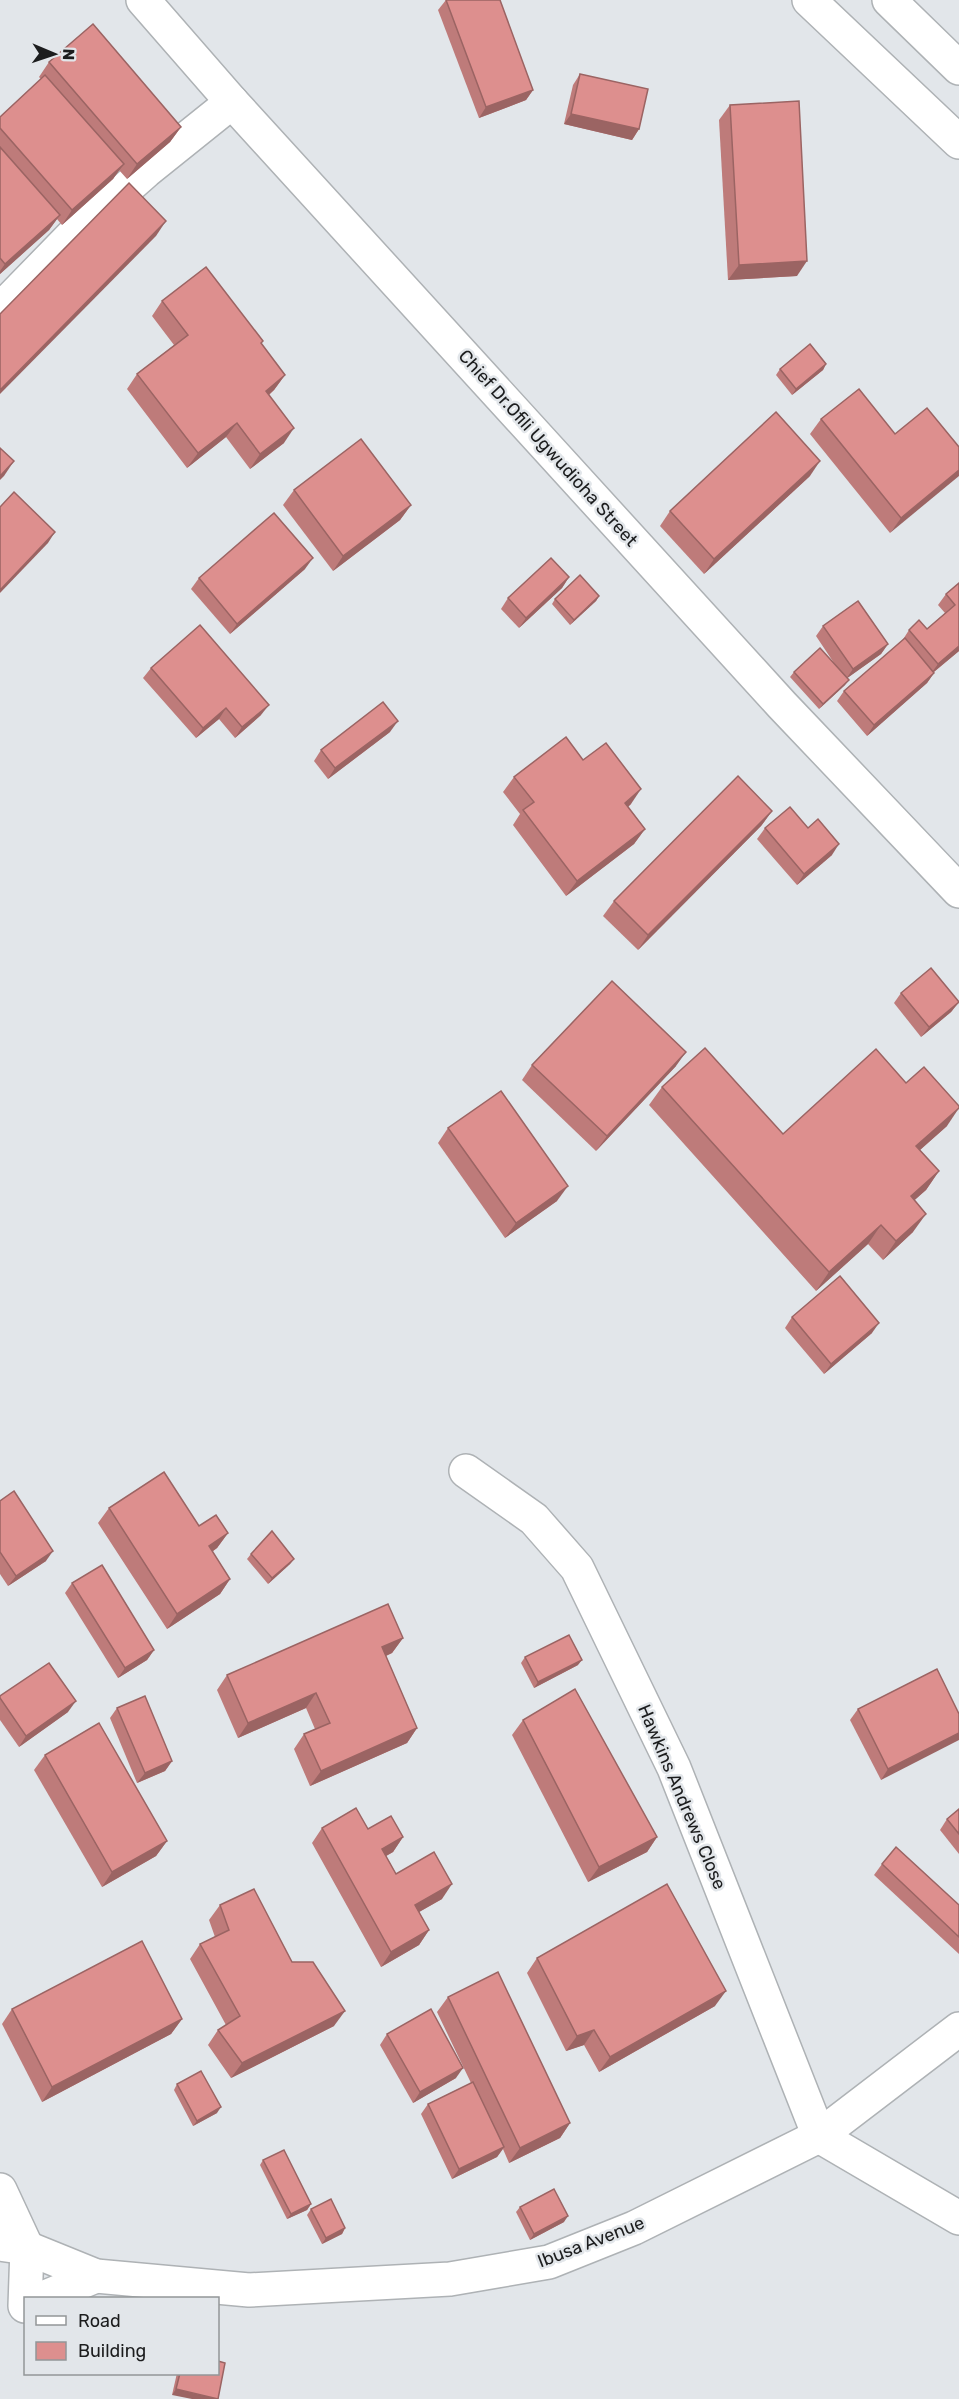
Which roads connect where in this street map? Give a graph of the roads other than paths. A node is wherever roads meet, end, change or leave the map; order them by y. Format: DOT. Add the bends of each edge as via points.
graph roads {
  1 [pos="143,0"];
  2 [pos="809,0"];
  3 [pos="890,0"];
  4 [pos="959,68"];
  5 [pos="232,102"];
  6 [pos="959,142"];
  7 [pos="0,310"];
  8 [pos="959,891"];
  9 [pos="466,1471"];
  10 [pos="959,2029"];
  11 [pos="819,2136"];
  12 [pos="0,2190"];
  13 [pos="959,2218"];
  14 [pos="13,2246"];
  15 [pos="96,2276"];
  16 [pos="41,2297"];
  17 [pos="23,2304"];
  1 -- 5 [label="street, Chief Dr.Ofili Ugwudioha Street"];
  2 -- 6 [label="street"];
  3 -- 4 [label="street"];
  5 -- 7 [label="street" via="72,237"];
  5 -- 8 [label="street, Chief Dr.Ofili Ugwudioha Street" via="782,705"];
  9 -- 11 [label="street, Hawkins Andrews Close" via="534,1519 577,1568 674,1768"];
  10 -- 11 [label="street, Ibusa Avenue"];
  11 -- 13 [label="street"];
  11 -- 15 [label="street, Ibusa Avenue" via="634,2228 549,2262 450,2279 249,2290"];
  12 -- 14 [label="street"];
  14 -- 15 [label="street, Ibusa Avenue"];
  14 -- 17 [label="street"];
  15 -- 16 [label="street, Ibusa Avenue"];
}
